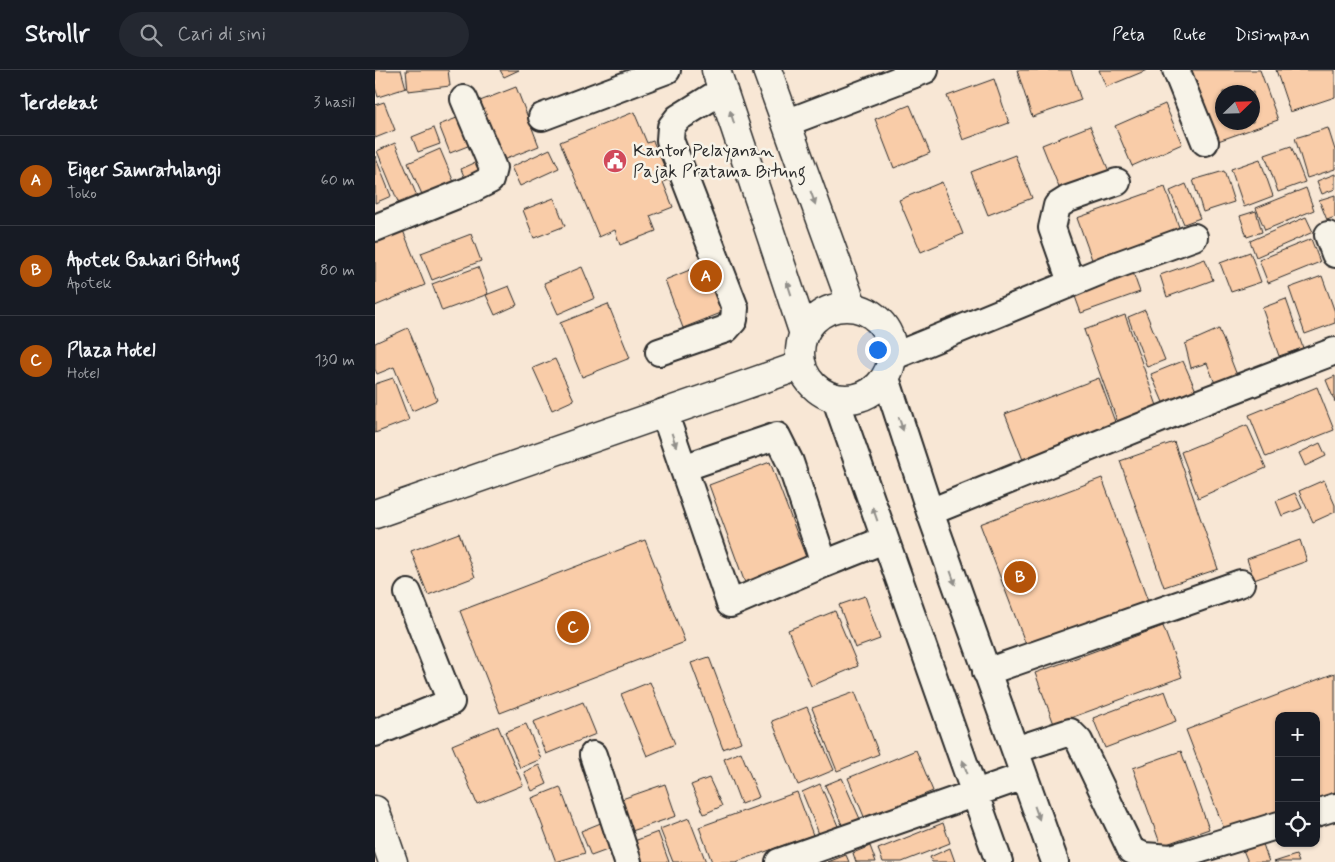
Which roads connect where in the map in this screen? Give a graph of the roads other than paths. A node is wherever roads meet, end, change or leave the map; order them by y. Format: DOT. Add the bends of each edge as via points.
graph roads {
  1 [pos="667,70"];
  2 [pos="767,70"];
  3 [pos="925,70"];
  4 [pos="1176,70"];
  5 [pos="719,80"];
  6 [pos="464,99"];
  7 [pos="543,117"];
  8 [pos="786,123"];
  9 [pos="1205,142"];
  10 [pos="1117,182"];
  11 [pos="375,228"];
  12 [pos="1194,237"];
  13 [pos="1071,282"];
  14 [pos="852,305"];
  15 [pos="804,334"];
  16 [pos="659,352"];
  17 [pos="1335,352"];
  18 [pos="802,364"];
  19 [pos="889,367"];
  20 [pos="835,397"];
  21 [pos="664,412"];
  22 [pos="683,468"];
  23 [pos="930,512"];
  24 [pos="375,514"];
  25 [pos="884,540"];
  26 [pos="824,564"];
  27 [pos="1241,583"];
  28 [pos="408,593"];
  29 [pos="986,672"];
  30 [pos="375,733"];
  31 [pos="1015,750"];
  32 [pos="593,755"];
  33 [pos="1024,776"];
  34 [pos="974,794"];
  35 [pos="1335,807"];
  36 [pos="375,810"];
  37 [pos="1320,812"];
  38 [pos="1275,826"];
  39 [pos="393,862"];
  40 [pos="628,862"];
  41 [pos="779,862"];
  42 [pos="999,862"];
  43 [pos="1055,862"];
  1 -- 7 [label="street"];
  2 -- 8 [label="highway"];
  3 -- 8 [label="street"];
  4 -- 9 [label="street"];
  15 -- 5 [label="highway, one-way"];
  5 -- 16 [label="street" via="678,118 671,127 670,140 735,308 734,320 726,329"];
  6 -- 11 [label="street" via="493,168 490,180"];
  8 -- 14 [label="highway, one-way"];
  10 -- 13 [label="street" via="1057,206 1052,228"];
  12 -- 13 [label="street"];
  13 -- 19 [label="street"];
  14 -- 15 [label="highway" via="821,314"];
  14 -- 19 [label="highway" via="881,322 892,344"];
  15 -- 18 [label="highway"];
  17 -- 23 [label="street"];
  18 -- 20 [label="highway" via="809,379 820,390"];
  18 -- 21 [label="highway"];
  19 -- 20 [label="highway" via="878,386 863,396"];
  19 -- 23 [label="street, one-way"];
  25 -- 20 [label="street, one-way"];
  21 -- 22 [label="street, one-way"];
  21 -- 24 [label="highway"];
  22 -- 26 [label="street" via="777,436 790,462"];
  22 -- 26 [label="street" via="730,604"];
  23 -- 29 [label="street, one-way"];
  25 -- 26 [label="street"];
  34 -- 25 [label="street, one-way"];
  27 -- 29 [label="street"];
  28 -- 30 [label="street" via="451,702"];
  29 -- 31 [label="street"];
  31 -- 33 [label="street"];
  31 -- 38 [label="street" via="1070,732 1079,741 1131,850 1144,856 1172,858"];
  32 -- 40 [label="street"];
  33 -- 34 [label="street"];
  33 -- 43 [label="street, one-way"];
  34 -- 41 [label="street"];
  34 -- 42 [label="street"];
  35 -- 37 [label="street"];
  36 -- 39 [label="highway"];
}
